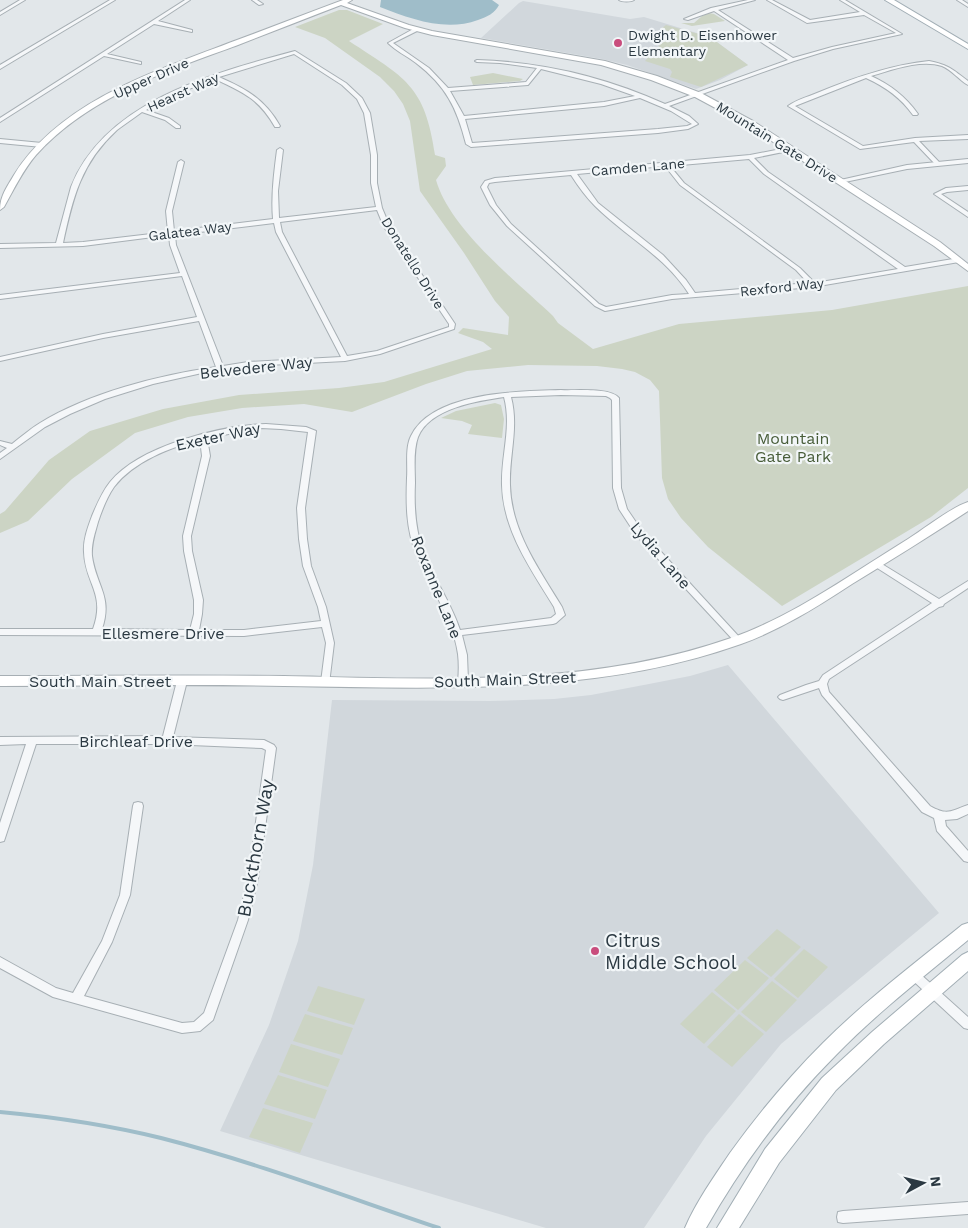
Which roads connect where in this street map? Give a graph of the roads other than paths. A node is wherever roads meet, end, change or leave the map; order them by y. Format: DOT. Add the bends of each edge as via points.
graph roads {
  1 [pos="23,0"];
  2 [pos="113,0"];
  3 [pos="187,0"];
  4 [pos="254,0"];
  5 [pos="752,0"];
  6 [pos="769,0"];
  7 [pos="842,0"];
  8 [pos="889,0"];
  9 [pos="899,0"];
  10 [pos="959,0"];
  11 [pos="341,1"];
  12 [pos="261,4"];
  13 [pos="968,6"];
  14 [pos="713,9"];
  15 [pos="864,13"];
  16 [pos="0,14"];
  17 [pos="686,20"];
  18 [pos="154,22"];
  19 [pos="417,29"];
  20 [pos="190,31"];
  21 [pos="968,40"];
  22 [pos="968,47"];
  23 [pos="295,52"];
  24 [pos="103,54"];
  25 [pos="0,57"];
  26 [pos="14,59"];
  27 [pos="792,60"];
  28 [pos="477,62"];
  29 [pos="139,63"];
  30 [pos="0,67"];
  31 [pos="540,69"];
  32 [pos="867,76"];
  33 [pos="215,77"];
  34 [pos="968,83"];
  35 [pos="448,90"];
  36 [pos="698,94"];
  37 [pos="642,96"];
  38 [pos="665,106"];
  39 [pos="791,106"];
  40 [pos="141,110"];
  41 [pos="915,114"];
  42 [pos="463,118"];
  43 [pos="0,120"];
  44 [pos="277,126"];
  45 [pos="178,127"];
  46 [pos="968,137"];
  47 [pos="0,140"];
  48 [pos="915,140"];
  49 [pos="42,145"];
  50 [pos="791,149"];
  51 [pos="280,150"];
  52 [pos="750,157"];
  53 [pos="968,161"];
  54 [pos="180,162"];
  55 [pos="937,163"];
  56 [pos="666,164"];
  57 [pos="573,173"];
  58 [pos="840,181"];
  59 [pos="968,188"];
  60 [pos="0,207"];
  61 [pos="379,208"];
  62 [pos="968,214"];
  63 [pos="276,221"];
  64 [pos="171,232"];
  65 [pos="59,245"];
  66 [pos="0,246"];
  67 [pos="959,260"];
  68 [pos="968,268"];
  69 [pos="904,270"];
  70 [pos="184,274"];
  71 [pos="812,285"];
  72 [pos="693,295"];
  73 [pos="0,297"];
  74 [pos="605,309"];
  75 [pos="202,318"];
  76 [pos="452,328"];
  77 [pos="0,359"];
  78 [pos="345,359"];
  79 [pos="220,368"];
  80 [pos="507,396"];
  81 [pos="203,436"];
  82 [pos="0,443"];
  83 [pos="13,447"];
  84 [pos="0,457"];
  85 [pos="968,506"];
  86 [pos="877,564"];
  87 [pos="968,584"];
  88 [pos="940,604"];
  89 [pos="326,623"];
  90 [pos="0,632"];
  91 [pos="194,632"];
  92 [pos="96,633"];
  93 [pos="457,633"];
  94 [pos="738,640"];
  95 [pos="0,680"];
  96 [pos="182,681"];
  97 [pos="463,681"];
  98 [pos="326,682"];
  99 [pos="822,684"];
  100 [pos="783,697"];
  101 [pos="167,740"];
  102 [pos="0,741"];
  103 [pos="32,741"];
  104 [pos="271,748"];
  105 [pos="138,806"];
  106 [pos="968,809"];
  107 [pos="939,816"];
  108 [pos="0,838"];
  109 [pos="968,858"];
  110 [pos="968,930"];
  111 [pos="968,960"];
  112 [pos="0,962"];
  113 [pos="914,975"];
  114 [pos="932,991"];
  115 [pos="76,999"];
  116 [pos="968,1024"];
  117 [pos="968,1208"];
  118 [pos="843,1217"];
  119 [pos="695,1228"];
  120 [pos="728,1228"];
  1 -- 16 [label="street"];
  2 -- 26 [label="street"];
  3 -- 18 [label="street"];
  4 -- 12 [label="street"];
  5 -- 14 [label="street"];
  6 -- 15 [label="street" via="809,22"];
  7 -- 15 [label="street"];
  8 -- 22 [label="main road"];
  9 -- 21 [label="main road"];
  10 -- 13 [label="street"];
  11 -- 19 [label="main road, Mountain Gate Drive"];
  11 -- 49 [label="main road, Upper Drive" via="137,82 86,110"];
  14 -- 17 [label="street"];
  14 -- 27 [label="street"];
  15 -- 27 [label="street" via="900,34"];
  18 -- 20 [label="street"];
  18 -- 24 [label="street"];
  19 -- 35 [label="street" via="390,43 427,68"];
  19 -- 36 [label="main road, Mountain Gate Drive" via="602,63"];
  23 -- 33 [label="street, Hearst Way"];
  23 -- 61 [label="street, Donatello Drive" via="344,84 368,113"];
  24 -- 29 [label="street"];
  24 -- 43 [label="street"];
  25 -- 26 [label="street"];
  26 -- 30 [label="street"];
  27 -- 36 [label="street"];
  28 -- 31 [label="street" via="494,61"];
  31 -- 35 [label="street" via="528,83"];
  31 -- 37 [label="street"];
  32 -- 34 [label="street" via="937,63 945,65"];
  32 -- 39 [label="street"];
  32 -- 41 [label="street" via="899,94"];
  33 -- 40 [label="street, Hearst Way" via="193,84"];
  33 -- 44 [label="street" via="256,98 270,112"];
  35 -- 42 [label="street"];
  36 -- 38 [label="street"];
  36 -- 50 [label="main road, Mountain Gate Drive"];
  37 -- 38 [label="street"];
  37 -- 42 [label="street" via="604,104"];
  38 -- 42 [label="street" via="695,124 658,131 472,146"];
  39 -- 48 [label="street" via="862,148"];
  40 -- 45 [label="street" via="167,119"];
  40 -- 65 [label="street, Hearst Way" via="96,150 78,178"];
  46 -- 48 [label="street"];
  47 -- 49 [label="street"];
  48 -- 55 [label="street"];
  49 -- 60 [label="main road, Upper Drive" via="20,171"];
  50 -- 52 [label="street, Camden Lane"];
  50 -- 58 [label="main road, Mountain Gate Drive"];
  51 -- 63 [label="street" via="275,189"];
  52 -- 56 [label="street, Camden Lane"];
  52 -- 69 [label="street" via="766,173"];
  53 -- 55 [label="street"];
  54 -- 64 [label="street" via="169,212"];
  55 -- 58 [label="street"];
  56 -- 57 [label="street, Camden Lane"];
  56 -- 71 [label="street" via="682,184 798,269"];
  57 -- 72 [label="street" via="597,205 672,266 686,281"];
  57 -- 74 [label="street, Camden Lane" via="495,180 484,184 485,191 509,225"];
  58 -- 67 [label="main road, Mountain Gate Drive"];
  59 -- 62 [label="street" via="937,194"];
  61 -- 63 [label="street, Galatea Way"];
  61 -- 76 [label="street, Donatello Drive" via="387,227"];
  63 -- 64 [label="street, Galatea Way"];
  63 -- 78 [label="street" via="292,259"];
  64 -- 65 [label="street, Galatea Way"];
  64 -- 70 [label="street"];
  65 -- 66 [label="street, Galatea Way"];
  67 -- 68 [label="main road, Mountain Gate Drive"];
  67 -- 69 [label="street, Rexford Way"];
  69 -- 71 [label="street, Rexford Way"];
  70 -- 73 [label="street"];
  70 -- 75 [label="street"];
  71 -- 72 [label="street, Rexford Way"];
  72 -- 74 [label="street, Rexford Way"];
  75 -- 77 [label="street"];
  75 -- 79 [label="street"];
  76 -- 78 [label="street, Belvedere Way" via="378,353"];
  78 -- 79 [label="street, Belvedere Way"];
  79 -- 83 [label="street, Belvedere Way" via="151,382 102,397 42,425"];
  80 -- 93 [label="street, Roxanne Lane" via="469,401 438,412 423,424 415,436 410,509 419,550"];
  80 -- 93 [label="street" via="512,419 506,486 510,517 522,547 561,615 553,621"];
  80 -- 94 [label="street, Lydia Lane" via="566,392 613,396 616,400 618,488 623,510 639,533"];
  81 -- 89 [label="street, Exeter Way" via="260,426 312,431 301,508 303,539 307,566"];
  81 -- 91 [label="street" via="206,456 187,536 199,609"];
  81 -- 92 [label="street, Exeter Way" via="176,443 137,463 106,493 88,547 102,612"];
  82 -- 83 [label="street"];
  83 -- 84 [label="street"];
  85 -- 86 [label="main road, South Main Street"];
  86 -- 88 [label="street"];
  86 -- 94 [label="main road, South Main Street" via="783,620"];
  87 -- 88 [label="street"];
  88 -- 99 [label="street" via="826,677"];
  89 -- 91 [label="street, Ellesmere Drive" via="244,633"];
  89 -- 98 [label="street" via="330,643"];
  90 -- 92 [label="street, Ellesmere Drive"];
  91 -- 92 [label="street, Ellesmere Drive"];
  93 -- 97 [label="street, Roxanne Lane" via="463,652"];
  94 -- 97 [label="main road, South Main Street" via="694,655 587,676 532,681"];
  95 -- 96 [label="main road, South Main Street"];
  96 -- 98 [label="main road, South Main Street"];
  96 -- 101 [label="street"];
  97 -- 98 [label="main road, South Main Street"];
  99 -- 100 [label="street"];
  99 -- 107 [label="street" via="825,693 926,809"];
  101 -- 103 [label="street, Birchleaf Drive"];
  101 -- 104 [label="street, Birchleaf Drive" via="264,744"];
  102 -- 103 [label="street, Birchleaf Drive"];
  103 -- 108 [label="street"];
  104 -- 115 [label="street, Buckthorn Way" via="253,879 243,920 209,1016 196,1027 182,1028"];
  105 -- 115 [label="street" via="125,895 107,942"];
  106 -- 107 [label="street" via="957,816"];
  107 -- 109 [label="street" via="941,828"];
  110 -- 113 [label="main road"];
  111 -- 114 [label="main road"];
  112 -- 115 [label="street" via="53,992"];
  113 -- 114 [label="street"];
  113 -- 119 [label="main road" via="810,1068 751,1141"];
  114 -- 116 [label="street"];
  114 -- 120 [label="main road" via="829,1084 772,1156"];
  117 -- 118 [label="street"];
}
